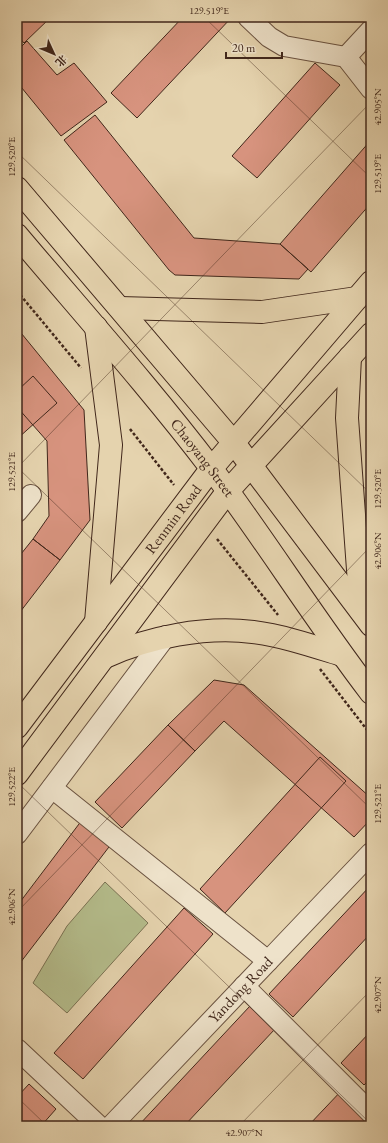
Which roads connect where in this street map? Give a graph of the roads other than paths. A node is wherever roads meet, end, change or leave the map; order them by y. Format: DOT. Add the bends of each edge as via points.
graph roads {
  1 [pos="248,17"];
  2 [pos="371,30"];
  3 [pos="346,57"];
  4 [pos="371,89"];
  5 [pos="17,188"];
  6 [pos="17,235"];
  7 [pos="371,282"];
  8 [pos="357,298"];
  9 [pos="120,308"];
  10 [pos="96,327"];
  11 [pos="371,334"];
  12 [pos="350,358"];
  13 [pos="234,443"];
  14 [pos="250,467"];
  15 [pos="211,469"];
  16 [pos="227,492"];
  17 [pos="31,495"];
  18 [pos="17,512"];
  19 [pos="366,618"];
  20 [pos="96,622"];
  21 [pos="166,636"];
  22 [pos="342,655"];
  23 [pos="105,657"];
  24 [pos="371,693"];
  25 [pos="17,728"];
  26 [pos="17,774"];
  27 [pos="52,788"];
  28 [pos="17,834"];
  29 [pos="371,853"];
  30 [pos="268,961"];
  31 [pos="244,986"];
  32 [pos="17,1049"];
  33 [pos="371,1113"];
  34 [pos="99,1126"];
  35 [pos="111,1126"];
  1 -- 3 [label="street" via="269,37 284,46"];
  2 -- 3 [label="street"];
  3 -- 4 [label="street"];
  5 -- 9 [label="main road"];
  6 -- 10 [label="main road, Chaoyang Street"];
  7 -- 8 [label="main road, Renmin Road"];
  8 -- 9 [label="main road" via="262,312"];
  8 -- 13 [label="main road, Renmin Road"];
  9 -- 13 [label="main road"];
  10 -- 15 [label="main road, Chaoyang Street"];
  10 -- 20 [label="main road" via="111,445"];
  11 -- 12 [label="main road, Renmin Road"];
  12 -- 14 [label="main road, Renmin Road"];
  12 -- 19 [label="main road" via="347,418"];
  13 -- 14 [label="main road"];
  13 -- 15 [label="main road, Renmin Road"];
  14 -- 16 [label="main road, Renmin Road"];
  14 -- 19 [label="main road"];
  15 -- 16 [label="main road, Chaoyang Street"];
  15 -- 20 [label="main road, Renmin Road"];
  16 -- 22 [label="main road, Chaoyang Street"];
  16 -- 23 [label="main road, Renmin Road"];
  17 -- 18 [label="street"];
  20 -- 25 [label="main road, Renmin Road"];
  21 -- 22 [label="main road" via="223,631 253,632 299,641"];
  21 -- 23 [label="main road"];
  21 -- 27 [label="street"];
  22 -- 24 [label="main road, Chaoyang Street"];
  23 -- 26 [label="main road, Renmin Road"];
  27 -- 28 [label="street"];
  27 -- 30 [label="street"];
  29 -- 30 [label="street, Yandong Road"];
  30 -- 31 [label="street, Yandong Road"];
  31 -- 33 [label="street"];
  31 -- 35 [label="street, Yandong Road"];
  32 -- 34 [label="street"];
}
